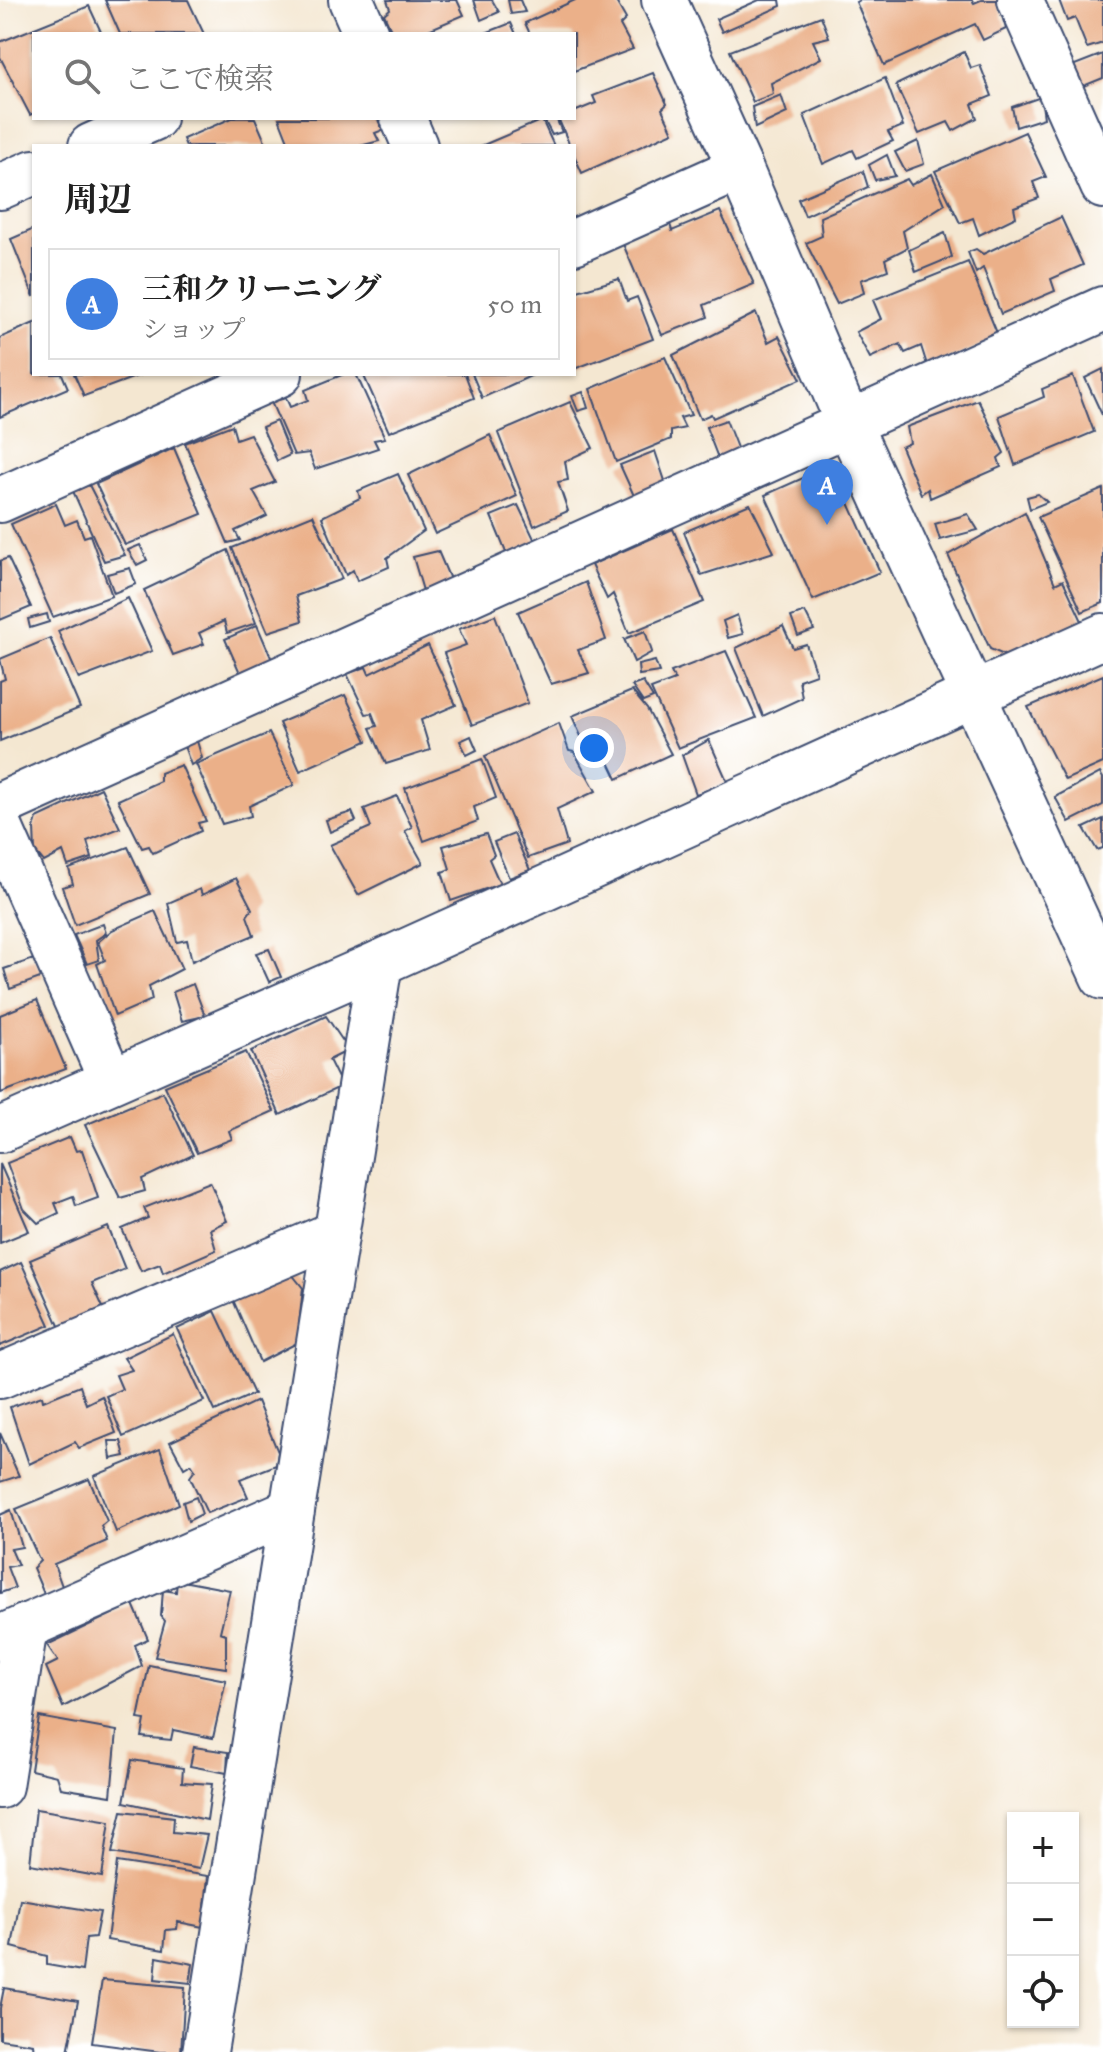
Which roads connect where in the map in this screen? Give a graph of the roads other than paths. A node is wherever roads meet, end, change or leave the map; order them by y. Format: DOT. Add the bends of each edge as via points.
graph roads {
  1 [pos="664,0"];
  2 [pos="1020,0"];
  3 [pos="150,120"];
  4 [pos="404,120"];
  5 [pos="96,144"];
  6 [pos="414,144"];
  7 [pos="740,168"];
  8 [pos="32,173"];
  9 [pos="1103,186"];
  10 [pos="0,187"];
  11 [pos="576,241"];
  12 [pos="1103,309"];
  13 [pos="276,376"];
  14 [pos="849,425"];
  15 [pos="0,500"];
  16 [pos="1103,636"];
  17 [pos="974,694"];
  18 [pos="0,805"];
  19 [pos="0,827"];
  20 [pos="380,963"];
  21 [pos="1102,973"];
  22 [pos="111,1080"];
  23 [pos="0,1130"];
  24 [pos="336,1233"];
  25 [pos="0,1376"];
  26 [pos="292,1510"];
  27 [pos="13,1632"];
  28 [pos="0,1786"];
  29 [pos="205,2052"];
  1 -- 7 [label="street"];
  2 -- 9 [label="street"];
  3 -- 5 [label="street"];
  4 -- 6 [label="street"];
  7 -- 11 [label="street"];
  7 -- 14 [label="street"];
  8 -- 10 [label="street"];
  12 -- 14 [label="street"];
  13 -- 15 [label="street"];
  14 -- 17 [label="street"];
  14 -- 18 [label="street"];
  16 -- 17 [label="street"];
  17 -- 20 [label="street"];
  17 -- 21 [label="street"];
  19 -- 22 [label="street"];
  20 -- 22 [label="street"];
  20 -- 24 [label="street"];
  22 -- 23 [label="street"];
  24 -- 25 [label="street"];
  24 -- 26 [label="street"];
  26 -- 27 [label="street"];
  26 -- 29 [label="street"];
  27 -- 28 [label="street"];
}
